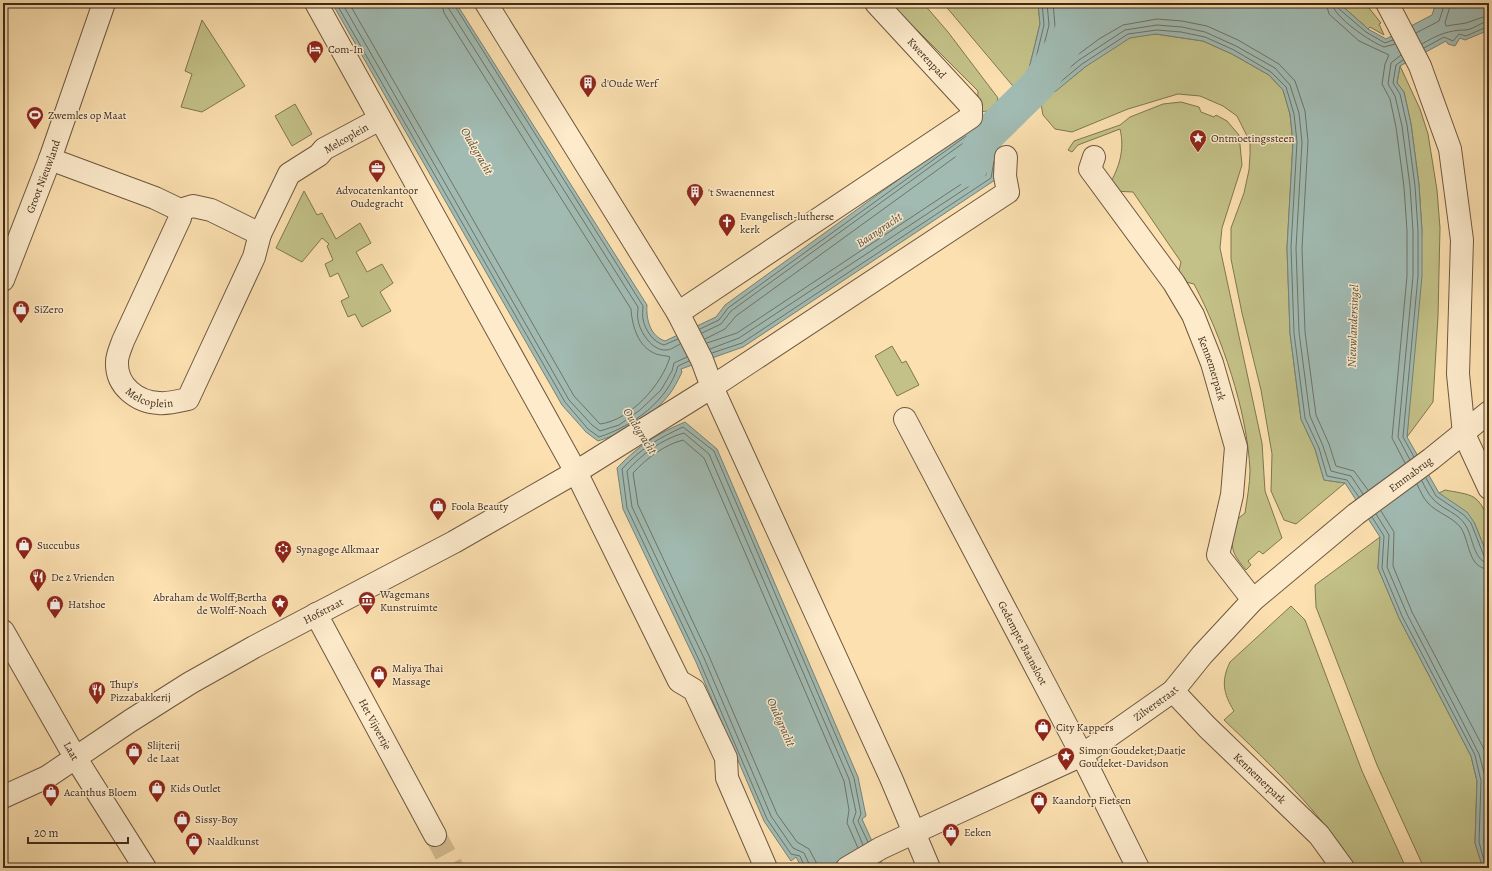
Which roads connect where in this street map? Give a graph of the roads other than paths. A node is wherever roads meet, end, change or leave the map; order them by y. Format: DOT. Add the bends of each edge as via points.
graph roads {
  1 [pos="104,3"];
  2 [pos="316,3"];
  3 [pos="486,3"];
  4 [pos="876,3"];
  5 [pos="1389,7"];
  6 [pos="380,119"];
  7 [pos="1006,157"];
  8 [pos="1094,157"];
  9 [pos="50,158"];
  10 [pos="180,210"];
  11 [pos="260,234"];
  12 [pos="3,280"];
  13 [pos="678,313"];
  14 [pos="712,387"];
  15 [pos="1489,412"];
  16 [pos="905,419"];
  17 [pos="1464,434"];
  18 [pos="576,472"];
  19 [pos="1489,488"];
  20 [pos="1356,514"];
  21 [pos="1253,600"];
  22 [pos="316,614"];
  23 [pos="3,631"];
  24 [pos="1173,691"];
  25 [pos="1082,755"];
  26 [pos="80,765"];
  27 [pos="3,797"];
  28 [pos="913,833"];
  29 [pos="435,835"];
  30 [pos="145,868"];
  31 [pos="766,868"];
  32 [pos="847,868"];
  33 [pos="929,868"];
  34 [pos="1138,868"];
  35 [pos="1343,868"];
  1 -- 9 [label="street, Groot Nieuwland"];
  2 -- 6 [label="street"];
  3 -- 13 [label="street"];
  4 -- 13 [label="street, Kwerenpad" via="971,106 971,117"];
  5 -- 17 [label="street" via="1420,66 1450,149 1462,240 1458,374"];
  6 -- 11 [label="street, Melcoplein" via="324,150 319,156 289,174"];
  6 -- 18 [label="street"];
  7 -- 14 [label="street" via="1005,176 1008,192"];
  8 -- 21 [label="street, Kennemerpark" via="1090,169 1174,282 1193,315 1212,363 1236,447 1232,495 1218,555"];
  9 -- 10 [label="street"];
  9 -- 12 [label="street, Groot Nieuwland"];
  10 -- 11 [label="street" via="193,206 211,210"];
  10 -- 11 [label="street, Melcoplein" via="180,218 123,341 117,361 119,377 129,392 142,400 160,403 188,399 254,257"];
  13 -- 14 [label="street" via="702,360"];
  14 -- 18 [label="street, Hofstraat"];
  14 -- 28 [label="street" via="891,778"];
  15 -- 17 [label="street, Emmabrug"];
  16 -- 25 [label="street, Gedempte Baansloot"];
  17 -- 19 [label="street"];
  17 -- 20 [label="street, Emmabrug"];
  18 -- 22 [label="street, Hofstraat" via="454,542"];
  18 -- 31 [label="street" via="679,681 694,690 726,758 727,778"];
  20 -- 21 [label="street, Zilverstraat"];
  21 -- 24 [label="street, Zilverstraat"];
  22 -- 26 [label="street, Hofstraat" via="190,683"];
  22 -- 29 [label="street, Het Vijvertje"];
  23 -- 26 [label="street, Laat"];
  24 -- 25 [label="street, Zilverstraat"];
  24 -- 35 [label="street, Kennemerpark" via="1319,835"];
  25 -- 28 [label="street, Zilverstraat"];
  25 -- 34 [label="street, Gedempte Baansloot"];
  26 -- 27 [label="street, Hofstraat"];
  26 -- 30 [label="street, Laat"];
  28 -- 32 [label="street, Zilverstraat"];
  28 -- 33 [label="street"];
}
